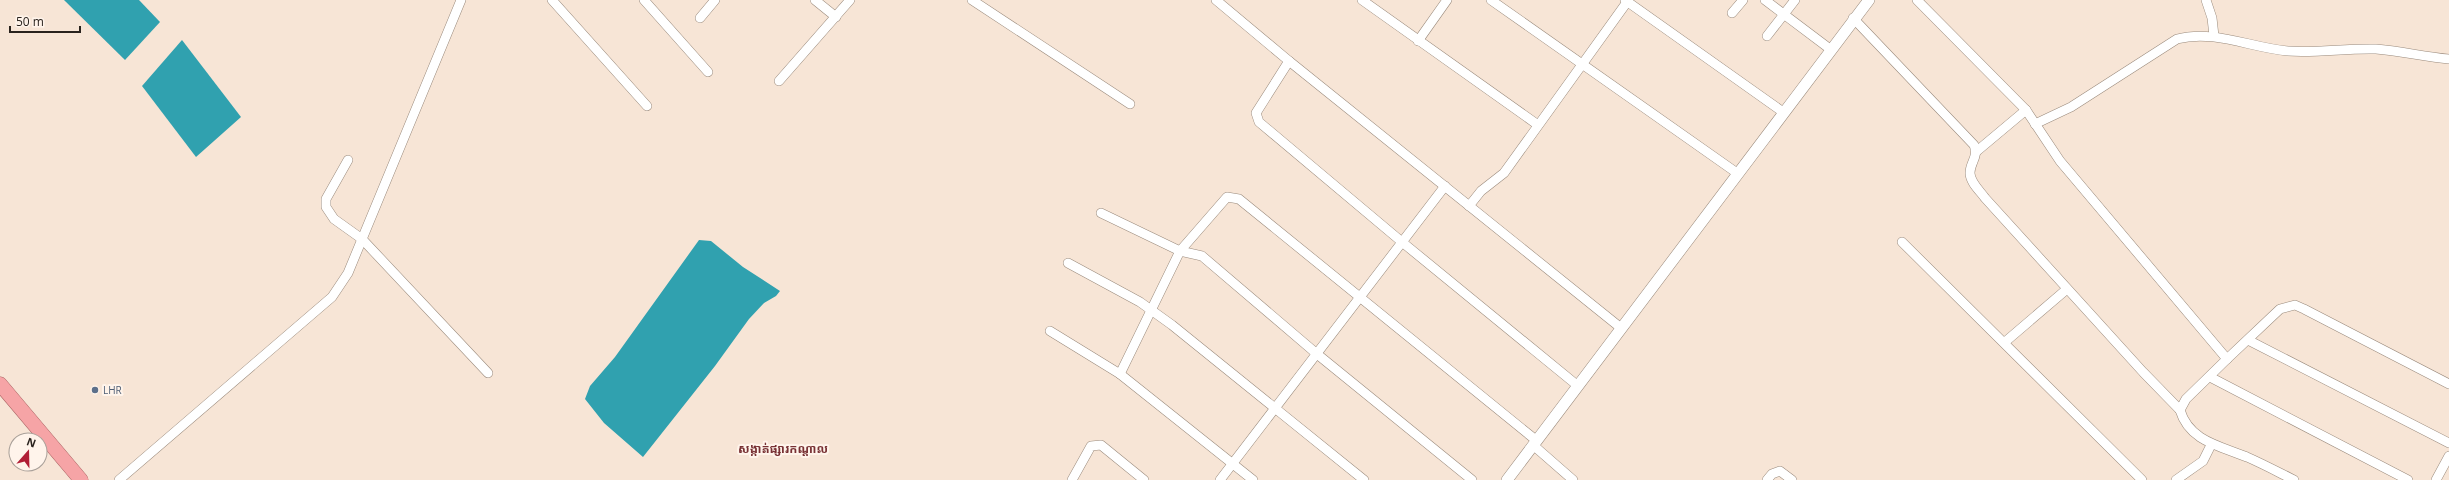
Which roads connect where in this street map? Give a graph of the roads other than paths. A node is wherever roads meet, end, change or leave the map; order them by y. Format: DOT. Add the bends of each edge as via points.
graph roads {
  1 [pos="461,0"];
  2 [pos="552,0"];
  3 [pos="644,0"];
  4 [pos="715,0"];
  5 [pos="815,0"];
  6 [pos="850,0"];
  7 [pos="972,0"];
  8 [pos="1216,0"];
  9 [pos="1362,0"];
  10 [pos="1447,0"];
  11 [pos="1491,0"];
  12 [pos="1742,0"];
  13 [pos="1765,0"];
  14 [pos="1795,0"];
  15 [pos="1869,0"];
  16 [pos="1917,0"];
  17 [pos="2206,0"];
  18 [pos="1626,1"];
  19 [pos="1732,13"];
  20 [pos="1784,15"];
  21 [pos="836,17"];
  22 [pos="700,18"];
  23 [pos="1853,18"];
  24 [pos="1767,36"];
  25 [pos="2214,36"];
  26 [pos="1418,41"];
  27 [pos="1830,49"];
  28 [pos="2449,59"];
  29 [pos="1289,61"];
  30 [pos="1582,64"];
  31 [pos="708,72"];
  32 [pos="779,80"];
  33 [pos="1130,104"];
  34 [pos="647,106"];
  35 [pos="2026,110"];
  36 [pos="1783,112"];
  37 [pos="2035,124"];
  38 [pos="1538,125"];
  39 [pos="1977,151"];
  40 [pos="348,160"];
  41 [pos="1737,173"];
  42 [pos="1445,186"];
  43 [pos="1469,206"];
  44 [pos="1101,213"];
  45 [pos="362,239"];
  46 [pos="1402,242"];
  47 [pos="1902,242"];
  48 [pos="1180,251"];
  49 [pos="1068,263"];
  50 [pos="2067,289"];
  51 [pos="1360,298"];
  52 [pos="1152,310"];
  53 [pos="1621,328"];
  54 [pos="1050,331"];
  55 [pos="2248,340"];
  56 [pos="2005,342"];
  57 [pos="1317,354"];
  58 [pos="2226,359"];
  59 [pos="488,373"];
  60 [pos="1120,374"];
  61 [pos="2210,376"];
  62 [pos="0,384"];
  63 [pos="2449,384"];
  64 [pos="1578,386"];
  65 [pos="1275,409"];
  66 [pos="2180,410"];
  67 [pos="1535,443"];
  68 [pos="2449,443"];
  69 [pos="2211,445"];
  70 [pos="2449,456"];
  71 [pos="1232,464"];
  72 [pos="2179,479"];
  73 [pos="81,480"];
  74 [pos="120,480"];
  75 [pos="1072,480"];
  76 [pos="1144,480"];
  77 [pos="1220,480"];
  78 [pos="1253,480"];
  79 [pos="1364,480"];
  80 [pos="1472,480"];
  81 [pos="1507,480"];
  82 [pos="1573,480"];
  83 [pos="1767,480"];
  84 [pos="1792,480"];
  85 [pos="2142,480"];
  86 [pos="2294,480"];
  87 [pos="2408,480"];
  88 [pos="2436,480"];
  1 -- 45 [label="street"];
  2 -- 34 [label="street"];
  3 -- 31 [label="street"];
  4 -- 22 [label="street"];
  5 -- 21 [label="street"];
  6 -- 21 [label="street"];
  7 -- 33 [label="street"];
  8 -- 29 [label="street"];
  9 -- 26 [label="street"];
  10 -- 26 [label="street"];
  11 -- 30 [label="street"];
  12 -- 19 [label="street"];
  13 -- 20 [label="street"];
  14 -- 20 [label="street"];
  15 -- 23 [label="street"];
  16 -- 35 [label="street"];
  17 -- 25 [label="street"];
  18 -- 30 [label="street"];
  18 -- 36 [label="street"];
  20 -- 24 [label="street"];
  20 -- 27 [label="street"];
  21 -- 32 [label="street"];
  23 -- 27 [label="street"];
  23 -- 39 [label="street"];
  25 -- 28 [label="street" via="2289,51 2377,50"];
  25 -- 37 [label="street" via="2193,35 2177,39 2071,107"];
  26 -- 38 [label="street"];
  27 -- 36 [label="street"];
  29 -- 42 [label="street"];
  29 -- 46 [label="street" via="1256,113 1259,122"];
  30 -- 38 [label="street"];
  30 -- 41 [label="street"];
  35 -- 37 [label="street"];
  35 -- 39 [label="street"];
  36 -- 41 [label="street"];
  37 -- 58 [label="street" via="2060,161"];
  38 -- 43 [label="street" via="1504,173 1481,191"];
  39 -- 50 [label="street" via="1970,171 1972,179 1985,198"];
  40 -- 45 [label="street" via="330,188 326,207 334,219"];
  41 -- 53 [label="street"];
  42 -- 43 [label="street"];
  42 -- 46 [label="street"];
  43 -- 53 [label="street"];
  44 -- 48 [label="street"];
  45 -- 59 [label="street"];
  45 -- 74 [label="street" via="348,273 332,297"];
  46 -- 51 [label="street"];
  46 -- 64 [label="street"];
  47 -- 56 [label="street"];
  48 -- 51 [label="street" via="1230,196 1239,200"];
  48 -- 52 [label="street"];
  48 -- 57 [label="street" via="1202,256"];
  49 -- 52 [label="street"];
  50 -- 56 [label="street"];
  50 -- 66 [label="street"];
  51 -- 57 [label="street"];
  51 -- 67 [label="street"];
  52 -- 60 [label="street"];
  52 -- 65 [label="street"];
  53 -- 64 [label="street"];
  54 -- 60 [label="street"];
  55 -- 58 [label="street"];
  55 -- 63 [label="street" via="2280,309 2295,305"];
  55 -- 68 [label="street"];
  56 -- 85 [label="street"];
  57 -- 65 [label="street"];
  57 -- 80 [label="street"];
  58 -- 61 [label="street"];
  60 -- 71 [label="street"];
  61 -- 66 [label="street" via="2186,399"];
  61 -- 87 [label="street"];
  62 -- 73 [label="highway"];
  64 -- 67 [label="street"];
  65 -- 71 [label="street"];
  65 -- 79 [label="street"];
  66 -- 69 [label="street" via="2190,430"];
  67 -- 81 [label="street"];
  67 -- 82 [label="street"];
  69 -- 72 [label="street" via="2203,461"];
  69 -- 86 [label="street" via="2247,457"];
  70 -- 88 [label="street"];
  71 -- 77 [label="street"];
  71 -- 78 [label="street"];
  75 -- 76 [label="street" via="1091,446 1101,444"];
  83 -- 84 [label="street" via="1772,474 1780,471"];
}
